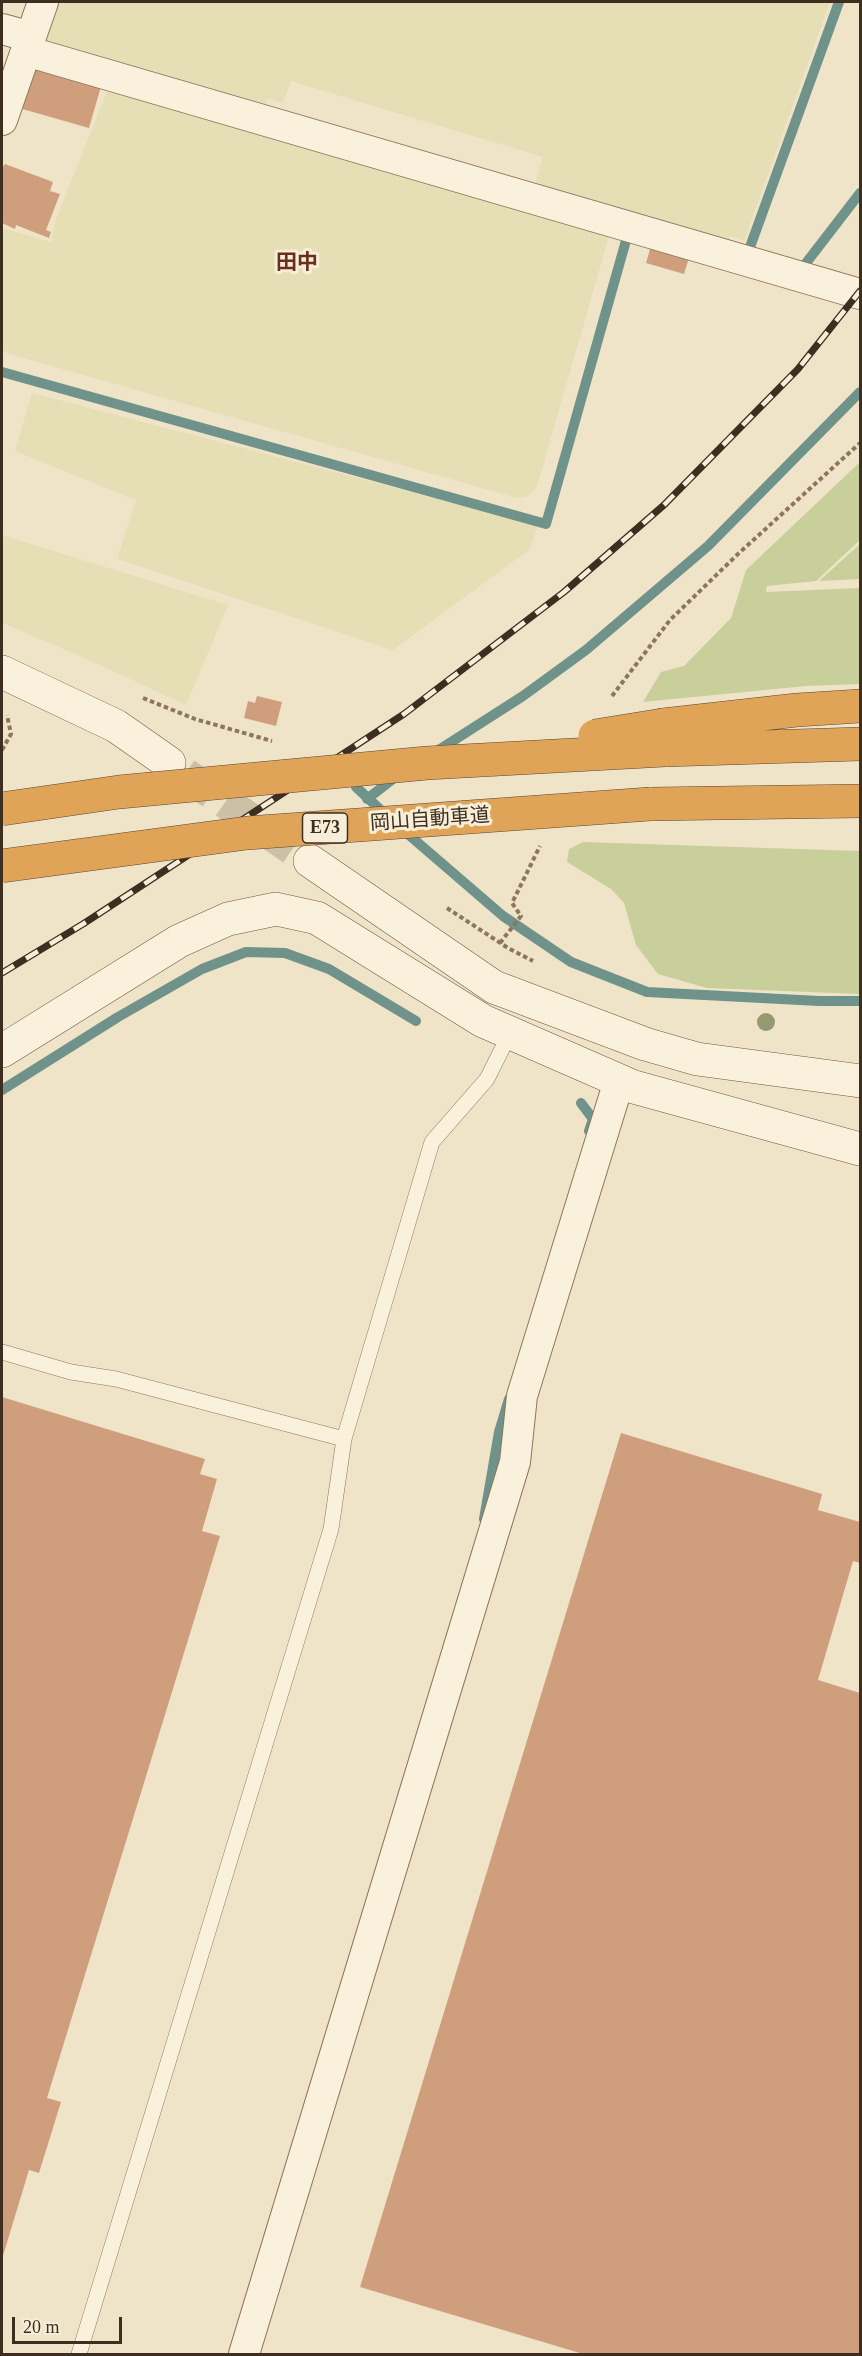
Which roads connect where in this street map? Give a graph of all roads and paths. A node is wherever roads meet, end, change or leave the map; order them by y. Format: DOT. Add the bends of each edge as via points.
graph roads {
  1 [pos="43,2"];
  2 [pos="2,29"];
  3 [pos="29,44"];
  4 [pos="2,120"];
  5 [pos="861,294"];
  6 [pos="861,443"];
  7 [pos="2,672"];
  8 [pos="136,695"];
  9 [pos="609,701"];
  10 [pos="861,706"];
  11 [pos="2,709"];
  12 [pos="664,738"];
  13 [pos="278,742"];
  14 [pos="861,744"];
  15 [pos="2,750"];
  16 [pos="169,763"];
  17 [pos="861,801"];
  18 [pos="2,809"];
  19 [pos="543,839"];
  20 [pos="310,861"];
  21 [pos="2,866"];
  22 [pos="441,904"];
  23 [pos="500,943"];
  24 [pos="536,963"];
  25 [pos="510,1033"];
  26 [pos="2,1051"];
  27 [pos="619,1081"];
  28 [pos="861,1081"];
  29 [pos="861,1149"];
  30 [pos="2,1352"];
  31 [pos="344,1439"];
  32 [pos="80,2355"];
  33 [pos="244,2355"];
  1 -- 3 [label="street"];
  2 -- 3 [label="street"];
  3 -- 4 [label="street"];
  3 -- 5 [label="street"];
  6 -- 9 [label="path" via="670,620"];
  7 -- 16 [label="street" via="116,726"];
  8 -- 13 [label="path" via="195,719"];
  10 -- 12 [label="highway" via="796,710"];
  11 -- 15 [label="path" via="11,734"];
  12 -- 14 [label="highway"];
  12 -- 18 [label="highway, bridge" via="119,792"];
  17 -- 21 [label="highway, 岡山自動車道 / E73, bridge" via="650,804 247,833"];
  19 -- 23 [label="path" via="512,903 521,916"];
  20 -- 28 [label="street" via="494,987 645,1044 697,1059"];
  22 -- 23 [label="path"];
  23 -- 24 [label="path"];
  25 -- 26 [label="street" via="483,1021 317,918 276,909 228,919 179,941"];
  25 -- 27 [label="street"];
  25 -- 31 [label="lane" via="487,1079 432,1142"];
  27 -- 29 [label="street"];
  27 -- 33 [label="street" via="522,1396 516,1462"];
  30 -- 31 [label="lane"];
  31 -- 32 [label="lane" via="331,1529"];
}
